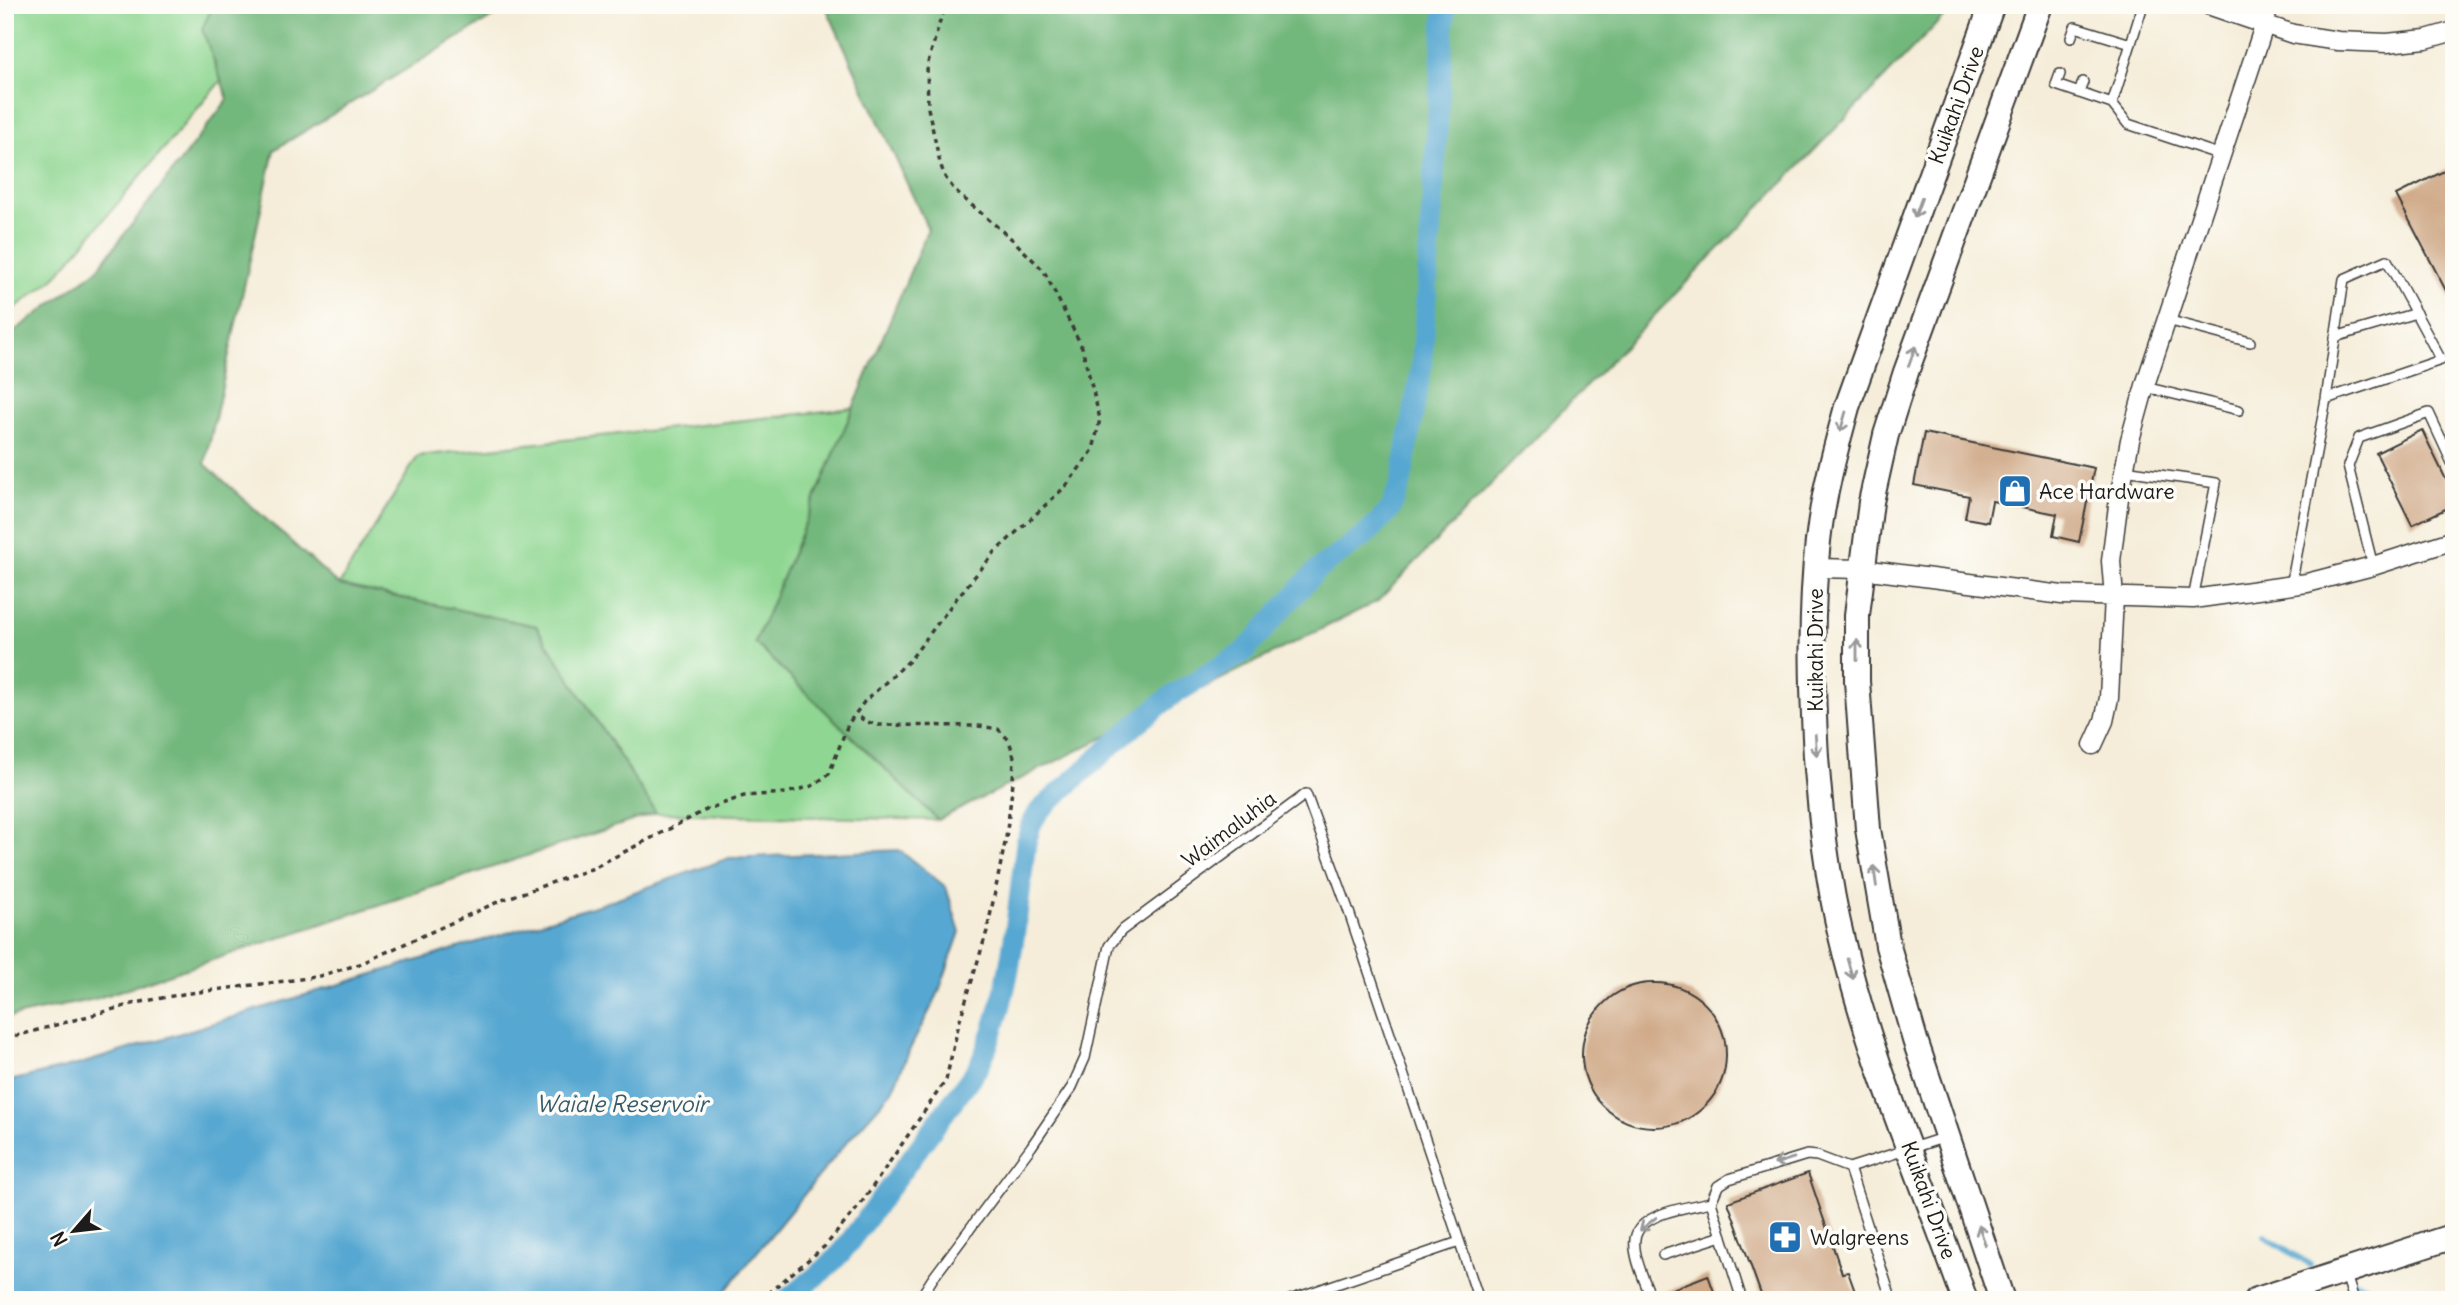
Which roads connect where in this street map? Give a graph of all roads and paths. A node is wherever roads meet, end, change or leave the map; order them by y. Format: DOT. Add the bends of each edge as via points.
graph roads {
  1 [pos="947,5"];
  2 [pos="1992,5"];
  3 [pos="2040,5"];
  4 [pos="2143,5"];
  5 [pos="2208,5"];
  6 [pos="2268,5"];
  7 [pos="2265,23"];
  8 [pos="2454,31"];
  9 [pos="2098,34"];
  10 [pos="2071,38"];
  11 [pos="2095,44"];
  12 [pos="2131,44"];
  13 [pos="2060,74"];
  14 [pos="2083,82"];
  15 [pos="2079,93"];
  16 [pos="2112,104"];
  17 [pos="2221,155"];
  18 [pos="2416,313"];
  19 [pos="2167,320"];
  20 [pos="2335,337"];
  21 [pos="2250,342"];
  22 [pos="2145,387"];
  23 [pos="2326,399"];
  24 [pos="2239,410"];
  25 [pos="2454,467"];
  26 [pos="2124,470"];
  27 [pos="2454,540"];
  28 [pos="2373,566"];
  29 [pos="1816,568"];
  30 [pos="1862,569"];
  31 [pos="2291,586"];
  32 [pos="2114,597"];
  33 [pos="2193,599"];
  34 [pos="855,714"];
  35 [pos="2093,745"];
  36 [pos="5,1039"];
  37 [pos="1948,1136"];
  38 [pos="1910,1148"];
  39 [pos="1849,1168"];
  40 [pos="1711,1202"];
  41 [pos="1722,1236"];
  42 [pos="2454,1236"];
  43 [pos="1459,1242"];
  44 [pos="1663,1255"];
  45 [pos="2345,1270"];
  46 [pos="761,1300"];
  47 [pos="919,1300"];
  48 [pos="1290,1300"];
  49 [pos="1479,1300"];
  50 [pos="1652,1300"];
  51 [pos="1742,1300"];
  52 [pos="1888,1300"];
  53 [pos="1965,1300"];
  54 [pos="2002,1300"];
  55 [pos="2257,1300"];
  56 [pos="2354,1300"];
  1 -- 34 [label="path" via="927,66 928,108 945,177 1044,271 1082,347 1100,419 1093,450 1066,486 995,552 910,660"];
  2 -- 29 [label="main road, Kuikahi Drive, one-way" via="1847,407 1830,467"];
  30 -- 3 [label="main road, Kuikahi Drive, one-way" via="1886,435"];
  4 -- 12 [label="lane"];
  5 -- 7 [label="street"];
  6 -- 7 [label="street"];
  7 -- 8 [label="street" via="2293,34 2387,43"];
  7 -- 17 [label="street"];
  9 -- 10 [label="lane" via="2075,27"];
  9 -- 11 [label="lane"];
  9 -- 12 [label="lane"];
  12 -- 16 [label="lane"];
  13 -- 15 [label="lane" via="2056,85"];
  14 -- 15 [label="lane"];
  15 -- 16 [label="lane"];
  16 -- 17 [label="lane" via="2128,124"];
  17 -- 19 [label="street"];
  18 -- 20 [label="lane"];
  18 -- 20 [label="lane" via="2388,260 2344,279"];
  18 -- 23 [label="lane" via="2441,360"];
  19 -- 21 [label="lane"];
  19 -- 22 [label="street"];
  20 -- 23 [label="lane"];
  22 -- 24 [label="lane"];
  22 -- 26 [label="street"];
  23 -- 31 [label="lane"];
  25 -- 28 [label="lane" via="2429,413 2359,438 2347,466"];
  26 -- 32 [label="street" via="2111,561"];
  26 -- 33 [label="lane" via="2216,483"];
  27 -- 28 [label="street"];
  28 -- 31 [label="street"];
  29 -- 30 [label="street"];
  29 -- 38 [label="main road, Kuikahi Drive, one-way" via="1812,693 1827,869 1842,942 1873,1048"];
  30 -- 32 [label="street"];
  37 -- 30 [label="main road, Kuikahi Drive, one-way" via="1898,986 1877,893 1857,681"];
  31 -- 33 [label="street"];
  32 -- 33 [label="street"];
  32 -- 35 [label="street" via="2109,698"];
  34 -- 36 [label="path" via="829,774 812,786 744,796 708,809 591,869 502,900 360,964 316,977 136,1003"];
  34 -- 46 [label="path" via="877,724 998,729 1009,740 1014,757 1006,838 987,931 946,1080 860,1205 825,1246"];
  37 -- 38 [label="lane"];
  54 -- 37 [label="main road, Kuikahi Drive, one-way"];
  38 -- 39 [label="lane"];
  38 -- 53 [label="main road, Kuikahi Drive"];
  39 -- 40 [label="lane, one-way" via="1817,1156 1793,1158 1729,1179 1718,1186"];
  39 -- 52 [label="lane"];
  40 -- 41 [label="lane"];
  40 -- 50 [label="lane, one-way" via="1656,1217 1636,1235 1635,1248"];
  41 -- 44 [label="lane"];
  41 -- 51 [label="lane"];
  42 -- 45 [label="main road"];
  43 -- 47 [label="lane, Waimaluhia" via="1349,909 1306,794 1121,931 1109,946 1085,1058 1072,1087"];
  43 -- 48 [label="lane"];
  43 -- 49 [label="lane, Waimaluhia"];
  45 -- 55 [label="main road"];
  45 -- 56 [label="lane"];
}
